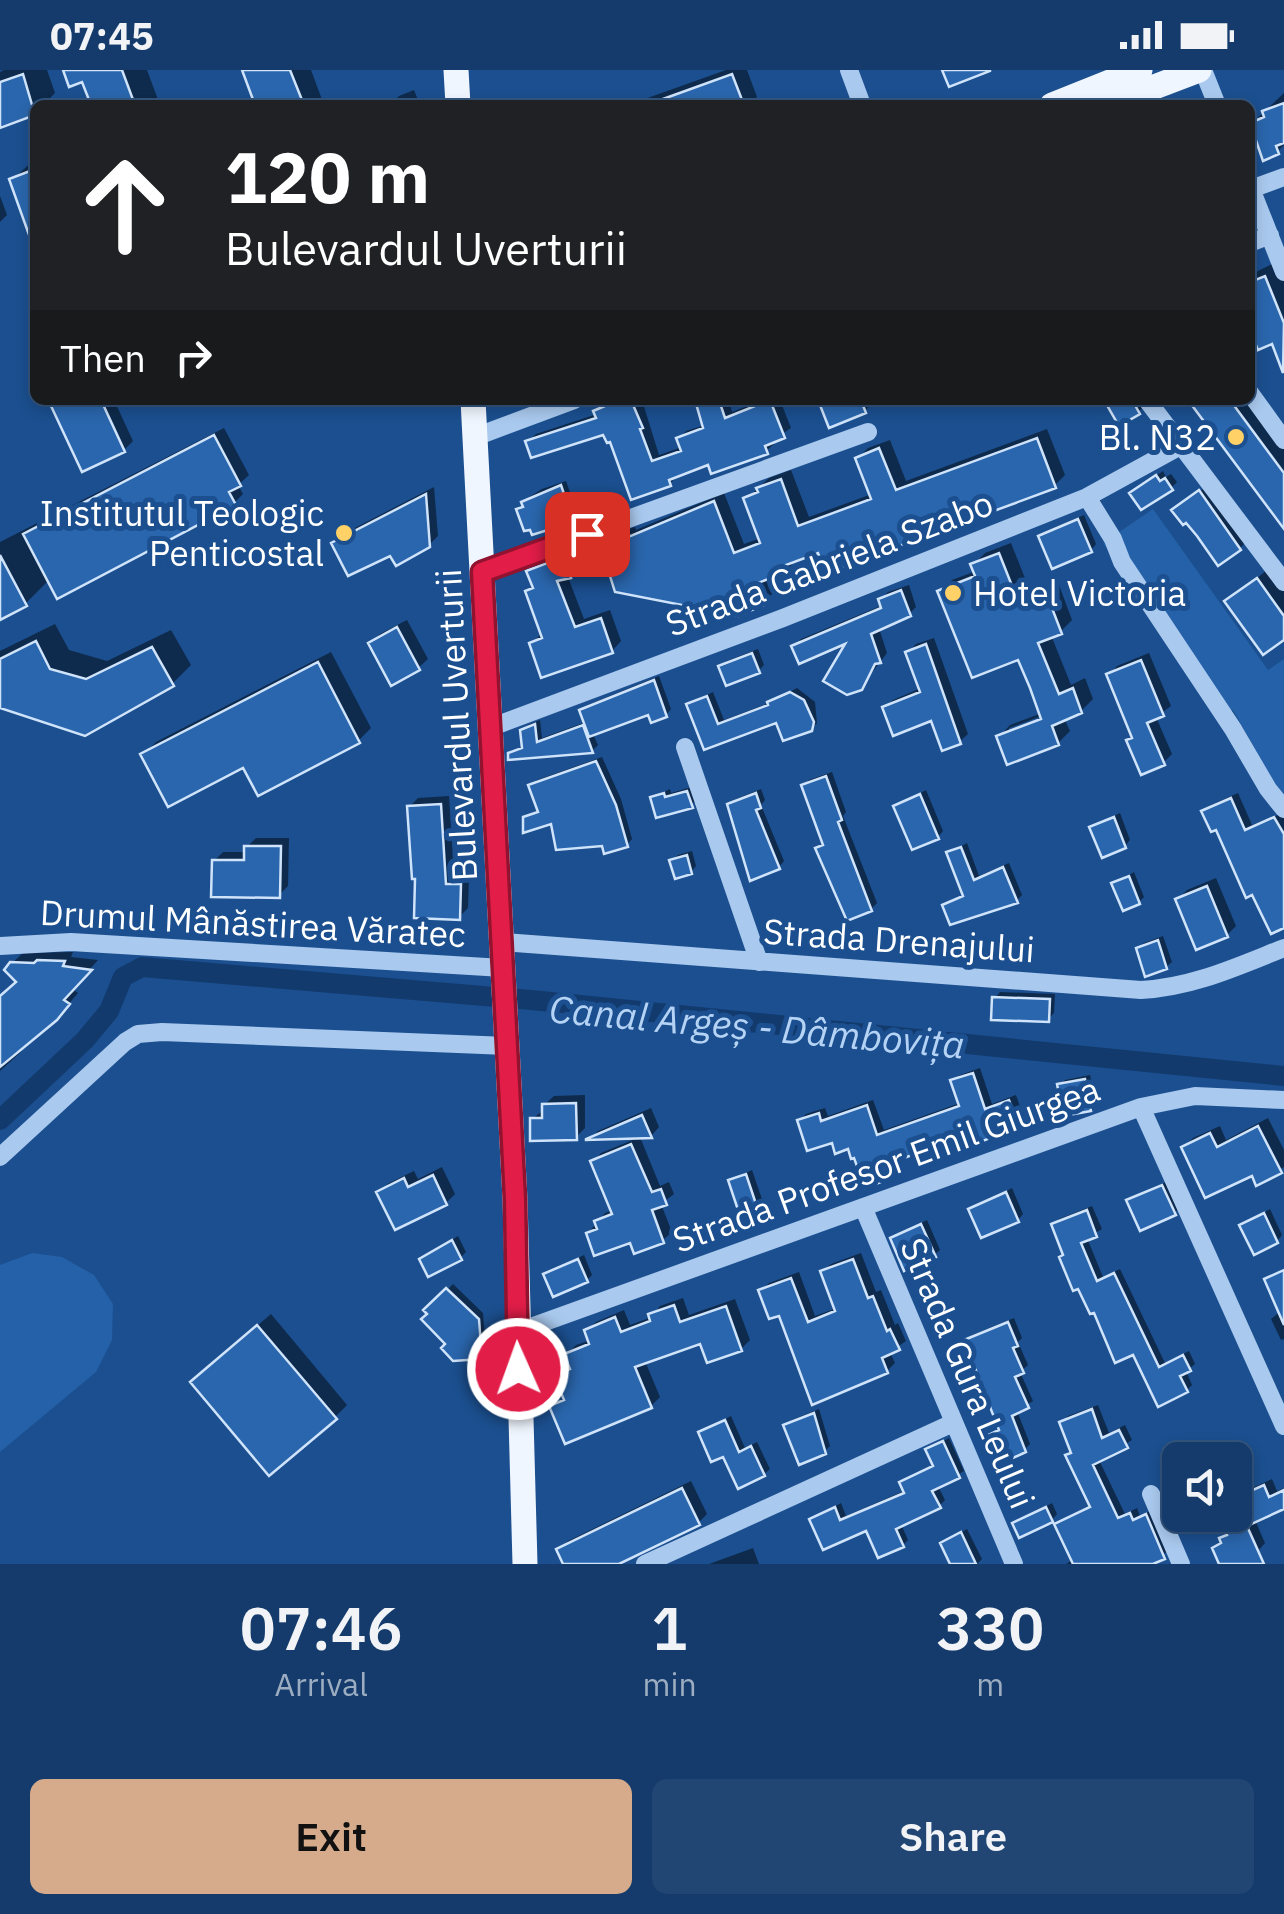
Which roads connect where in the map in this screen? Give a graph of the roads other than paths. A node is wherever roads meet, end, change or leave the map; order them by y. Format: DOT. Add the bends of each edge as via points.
graph roads {
  1 [pos="456,70"];
  2 [pos="849,70"];
  3 [pos="1140,70"];
  4 [pos="1201,70"];
  5 [pos="458,100"];
  6 [pos="860,100"];
  7 [pos="1065,100"];
  8 [pos="1120,100"];
  9 [pos="1216,100"];
  10 [pos="1284,177"];
  11 [pos="1255,187"];
  12 [pos="1255,198"];
  13 [pos="1270,235"];
  14 [pos="1255,241"];
  15 [pos="1284,272"];
  16 [pos="1255,400"];
  17 [pos="473,405"];
  18 [pos="561,405"];
  19 [pos="1152,405"];
  20 [pos="868,432"];
  21 [pos="475,437"];
  22 [pos="1284,440"];
  23 [pos="1182,445"];
  24 [pos="1086,497"];
  25 [pos="482,572"];
  26 [pos="1284,582"];
  27 [pos="492,727"];
  28 [pos="686,747"];
  29 [pos="1284,809"];
  30 [pos="0,946"];
  31 [pos="1284,948"];
  32 [pos="503,955"];
  33 [pos="759,962"];
  34 [pos="507,1046"];
  35 [pos="1284,1100"];
  36 [pos="1141,1106"];
  37 [pos="0,1157"];
  38 [pos="864,1206"];
  39 [pos="517,1332"];
  40 [pos="953,1422"];
  41 [pos="1284,1426"];
  42 [pos="1151,1494"];
  43 [pos="525,1564"];
  44 [pos="645,1564"];
  45 [pos="1014,1564"];
  46 [pos="1181,1564"];
  1 -- 5 [label="main road"];
  2 -- 6 [label="street"];
  3 -- 7 [label="main road"];
  4 -- 8 [label="main road"];
  4 -- 9 [label="street"];
  10 -- 11 [label="street"];
  12 -- 13 [label="street"];
  13 -- 14 [label="street"];
  13 -- 15 [label="street"];
  16 -- 22 [label="street"];
  17 -- 21 [label="main road, Bulevardul Uverturii"];
  18 -- 21 [label="street"];
  19 -- 23 [label="street"];
  20 -- 25 [label="street"];
  21 -- 25 [label="main road, Bulevardul Uverturii"];
  23 -- 24 [label="street, Strada Gabriela Szabo"];
  23 -- 26 [label="street"];
  24 -- 27 [label="street, Strada Gabriela Szabo"];
  24 -- 29 [label="street"];
  25 -- 27 [label="main road, Bulevardul Uverturii"];
  27 -- 32 [label="main road, Bulevardul Uverturii"];
  28 -- 33 [label="street"];
  30 -- 32 [label="street, Drumul Mânăstirea Văratec" via="71,942"];
  31 -- 33 [label="street, Strada Drenajului" via="1198,982 1141,990"];
  32 -- 33 [label="street, Strada Drenajului"];
  32 -- 34 [label="main road, Bulevardul Uverturii"];
  34 -- 37 [label="street" via="138,1034"];
  34 -- 39 [label="main road, Bulevardul Uverturii"];
  35 -- 36 [label="street, Strada Profesor Emil Giurgea" via="1195,1096"];
  36 -- 38 [label="street, Strada Profesor Emil Giurgea"];
  36 -- 41 [label="street"];
  38 -- 39 [label="street, Strada Profesor Emil Giurgea"];
  38 -- 40 [label="street, Strada Gura Leului"];
  39 -- 43 [label="main road, Bulevardul Uverturii"];
  40 -- 44 [label="street"];
  40 -- 45 [label="street, Strada Gura Leului"];
  42 -- 46 [label="street"];
}
